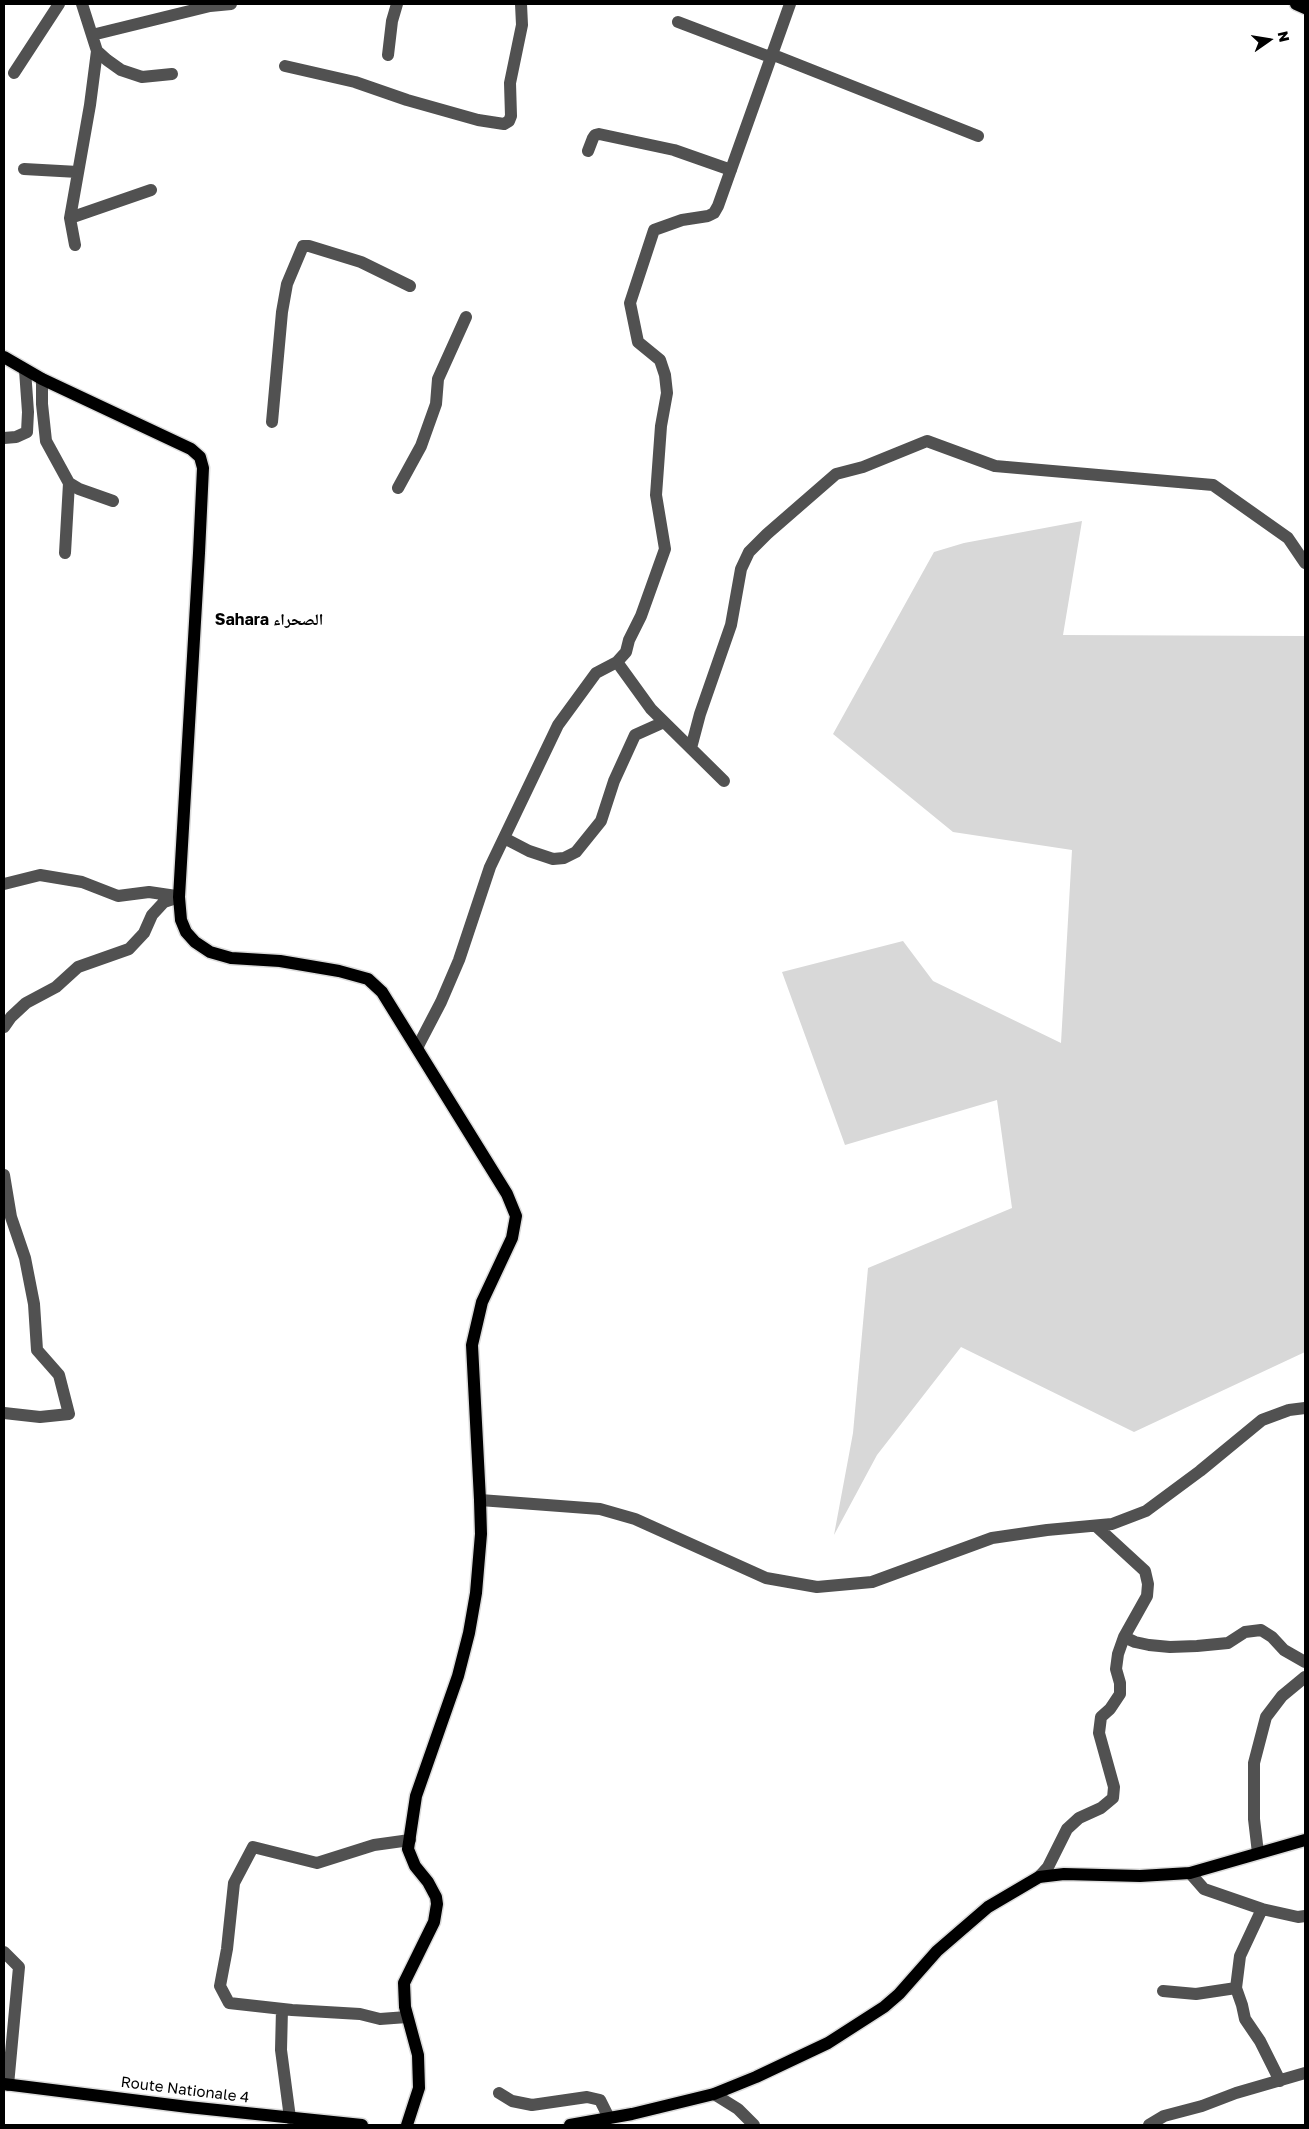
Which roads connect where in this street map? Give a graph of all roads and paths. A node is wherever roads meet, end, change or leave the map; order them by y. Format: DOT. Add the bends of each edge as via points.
graph roads {
  1 [pos="59,4"];
  2 [pos="82,4"];
  3 [pos="231,4"];
  4 [pos="396,4"];
  5 [pos="521,4"];
  6 [pos="790,4"];
  7 [pos="1296,4"];
  8 [pos="1305,8"];
  9 [pos="678,22"];
  10 [pos="92,35"];
  11 [pos="97,51"];
  12 [pos="388,55"];
  13 [pos="771,55"];
  14 [pos="285,66"];
  15 [pos="14,73"];
  16 [pos="172,74"];
  17 [pos="978,136"];
  18 [pos="588,151"];
  19 [pos="24,169"];
  20 [pos="730,170"];
  21 [pos="78,172"];
  22 [pos="152,190"];
  23 [pos="70,218"];
  24 [pos="75,246"];
  25 [pos="410,286"];
  26 [pos="466,316"];
  27 [pos="4,357"];
  28 [pos="26,370"];
  29 [pos="42,379"];
  30 [pos="272,422"];
  31 [pos="4,438"];
  32 [pos="68,483"];
  33 [pos="398,488"];
  34 [pos="113,501"];
  35 [pos="64,553"];
  36 [pos="1305,563"];
  37 [pos="617,662"];
  38 [pos="664,722"];
  39 [pos="691,748"];
  40 [pos="724,782"];
  41 [pos="504,838"];
  42 [pos="4,884"];
  43 [pos="179,896"];
  44 [pos="4,1028"];
  45 [pos="417,1048"];
  46 [pos="4,1175"];
  47 [pos="1305,1408"];
  48 [pos="4,1413"];
  49 [pos="480,1500"];
  50 [pos="1096,1526"];
  51 [pos="1124,1637"];
  52 [pos="1305,1662"];
  53 [pos="1305,1677"];
  54 [pos="410,1840"];
  55 [pos="1305,1840"];
  56 [pos="1258,1853"];
  57 [pos="1190,1873"];
  58 [pos="1039,1877"];
  59 [pos="1262,1909"];
  60 [pos="1305,1916"];
  61 [pos="4,1952"];
  62 [pos="1236,1988"];
  63 [pos="1163,1991"];
  64 [pos="282,2009"];
  65 [pos="408,2017"];
  66 [pos="1305,2073"];
  67 [pos="1280,2081"];
  68 [pos="6,2084"];
  69 [pos="499,2093"];
  70 [pos="714,2094"];
  71 [pos="290,2118"];
  72 [pos="609,2118"];
  73 [pos="362,2125"];
  74 [pos="407,2125"];
  75 [pos="570,2125"];
  76 [pos="754,2125"];
  77 [pos="1149,2125"];
  1 -- 15 [label="street"];
  2 -- 10 [label="street"];
  3 -- 10 [label="street" via="210,6"];
  4 -- 12 [label="street"];
  5 -- 14 [label="street" via="522,25 510,83 511,116 504,124 478,120 355,82"];
  6 -- 13 [label="street"];
  7 -- 8 [label="main road"];
  9 -- 13 [label="street"];
  10 -- 11 [label="street"];
  11 -- 16 [label="street" via="130,74 142,77"];
  11 -- 21 [label="street"];
  13 -- 17 [label="street"];
  13 -- 20 [label="street"];
  18 -- 20 [label="street" via="593,138 599,134 674,150"];
  19 -- 21 [label="street"];
  20 -- 37 [label="street" via="714,213 654,230 630,303 638,342 660,360 665,375 667,393 656,495 665,549 626,652"];
  21 -- 23 [label="street"];
  22 -- 23 [label="street"];
  23 -- 24 [label="street"];
  25 -- 30 [label="street" via="361,262 303,246 287,284 282,312"];
  26 -- 33 [label="street" via="438,380 436,404 420,446"];
  27 -- 28 [label="main road"];
  28 -- 29 [label="main road"];
  28 -- 31 [label="street" via="27,432"];
  29 -- 32 [label="street" via="46,441"];
  29 -- 43 [label="main road" via="191,449 200,458 203,468"];
  32 -- 34 [label="street"];
  32 -- 35 [label="street"];
  36 -- 39 [label="street" via="1288,538 1213,485 995,466 927,441 863,467 836,474 749,552 741,569 731,625"];
  37 -- 38 [label="street"];
  37 -- 41 [label="street" via="596,673 558,725"];
  38 -- 39 [label="street"];
  38 -- 41 [label="street" via="635,734 614,780 601,821 576,852 553,859"];
  39 -- 40 [label="street"];
  41 -- 45 [label="street" via="490,867 459,960"];
  42 -- 43 [label="street" via="40,875 82,882 118,896 149,892"];
  43 -- 44 [label="street" via="164,902 129,949 78,967 56,987 26,1003"];
  43 -- 45 [label="main road" via="180,920 186,932 210,952 231,958 331,969 368,979 382,992"];
  45 -- 49 [label="main road" via="507,1194 516,1216 512,1238 482,1302 472,1346"];
  46 -- 48 [label="street" via="11,1217 25,1258 34,1304 37,1350 59,1375 69,1414 40,1417"];
  47 -- 50 [label="street" via="1262,1420 1146,1511 1112,1524"];
  49 -- 50 [label="street" via="600,1509 635,1519 766,1578 817,1587 872,1582 992,1538"];
  49 -- 54 [label="main road" via="477,1586 469,1633 458,1676 416,1796"];
  50 -- 51 [label="street" via="1145,1571 1147,1596"];
  51 -- 52 [label="street" via="1135,1642 1170,1647 1228,1643 1245,1632 1261,1630 1284,1650"];
  51 -- 58 [label="street" via="1116,1669 1120,1694 1101,1717 1099,1733 1114,1787 1113,1798 1067,1829 1048,1867"];
  53 -- 56 [label="street" via="1282,1696 1266,1717 1254,1763"];
  54 -- 64 [label="street" via="374,1844 317,1863 253,1846 234,1883 220,1986 229,2003"];
  54 -- 65 [label="main road" via="408,1849 414,1866 428,1882 437,1904 434,1922 404,1983"];
  55 -- 56 [label="main road"];
  56 -- 57 [label="main road"];
  57 -- 58 [label="main road"];
  57 -- 59 [label="street" via="1204,1890"];
  58 -- 70 [label="main road" via="988,1907 937,1951 884,2007 828,2043"];
  59 -- 60 [label="street"];
  59 -- 62 [label="street" via="1240,1956"];
  61 -- 68 [label="street" via="19,1967"];
  62 -- 63 [label="street" via="1196,1994"];
  62 -- 67 [label="street" via="1244,2019 1260,2041"];
  64 -- 65 [label="street" via="360,2014 380,2019"];
  64 -- 71 [label="street" via="281,2050"];
  65 -- 74 [label="main road" via="418,2055 418,2088"];
  66 -- 67 [label="street"];
  67 -- 77 [label="street" via="1164,2116"];
  68 -- 71 [label="main road, Route Nationale 4"];
  69 -- 72 [label="street" via="512,2101 532,2105 587,2098 600,2100"];
  70 -- 72 [label="main road"];
  70 -- 76 [label="street" via="738,2109"];
  71 -- 73 [label="main road, Route Nationale 4"];
  72 -- 75 [label="main road"];
}
